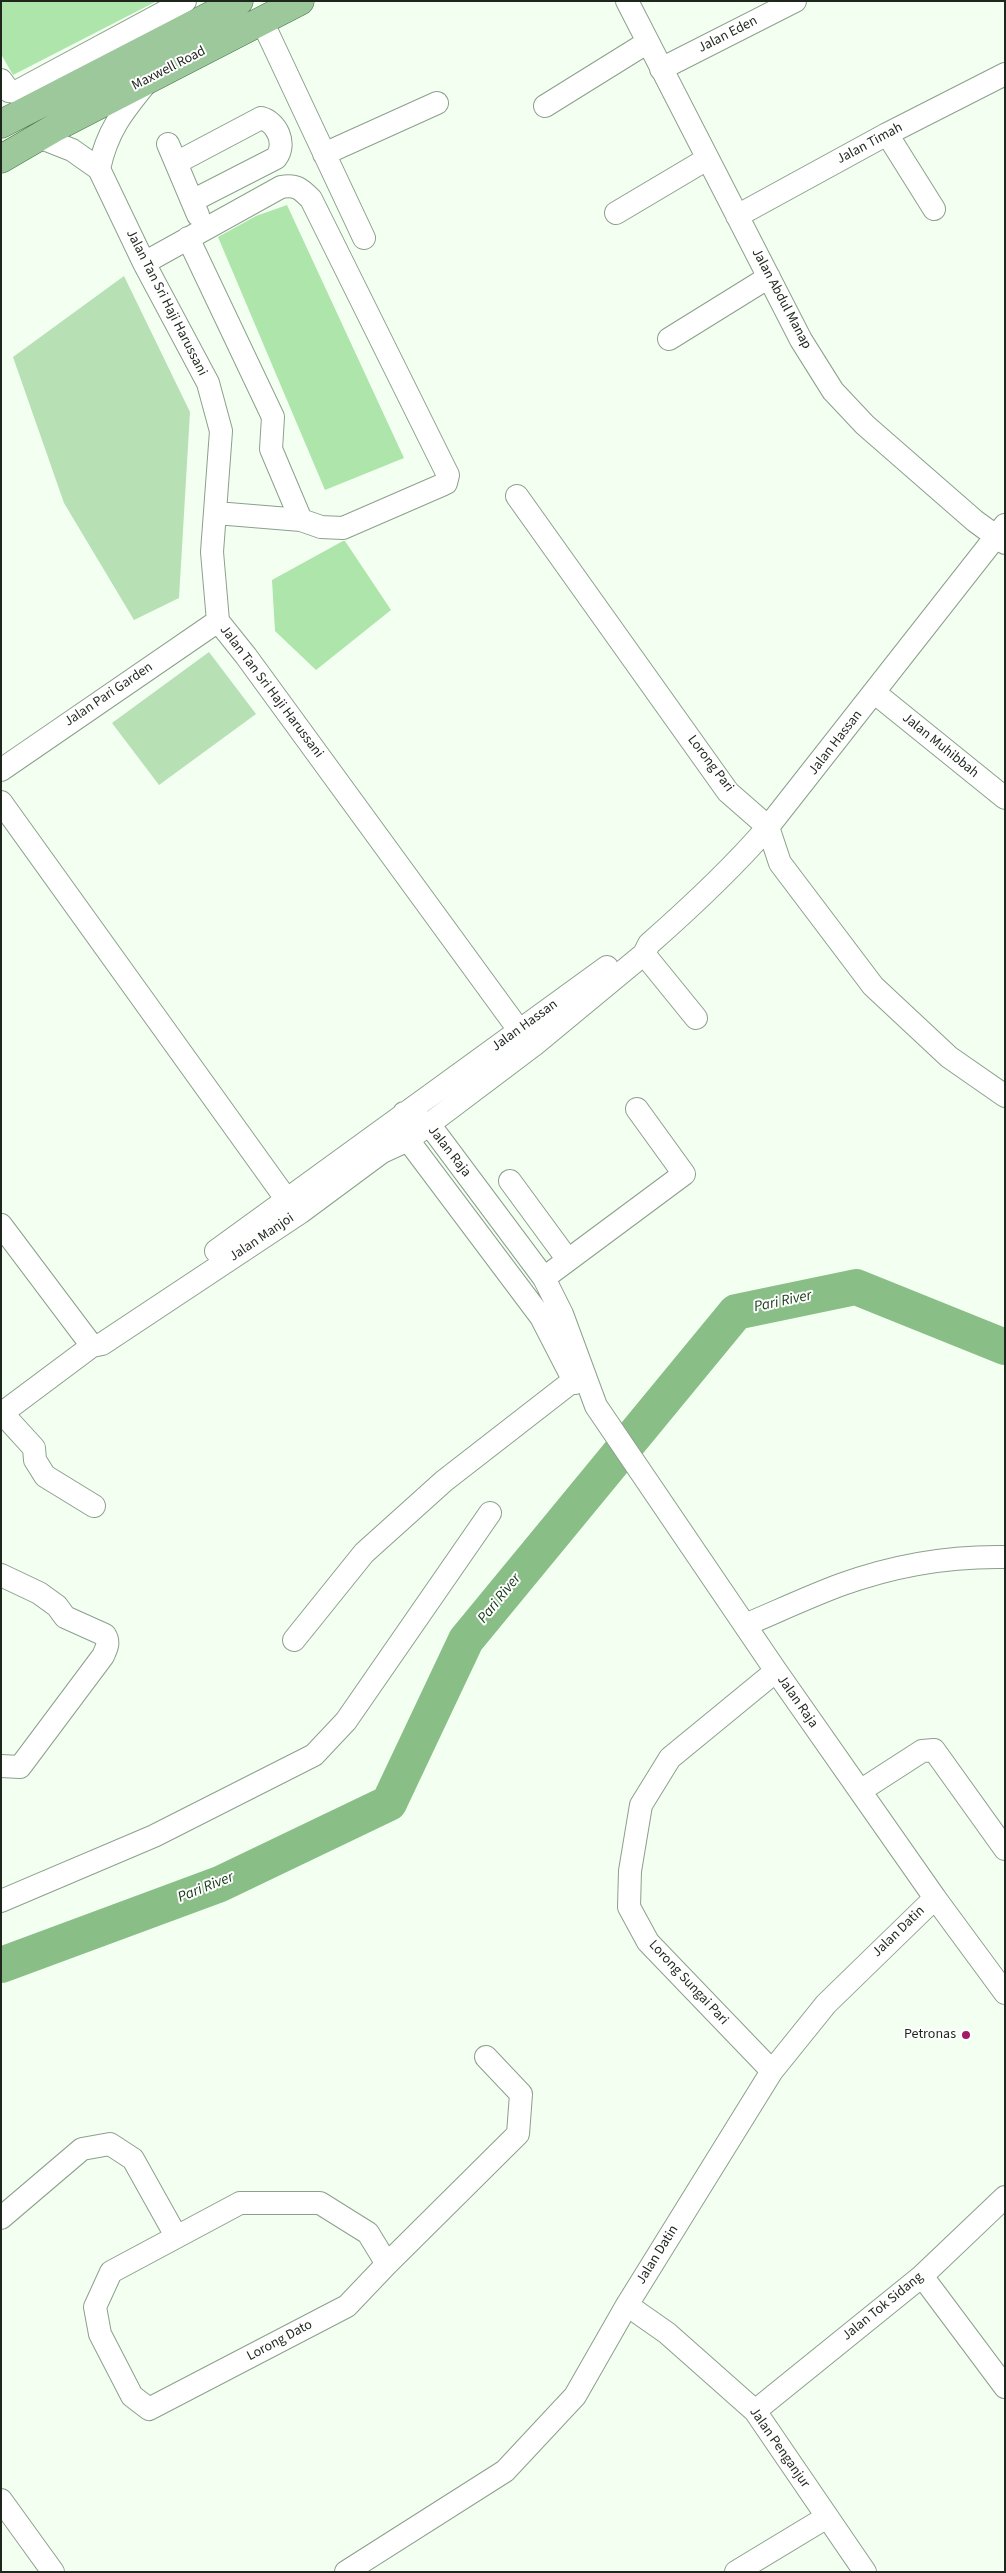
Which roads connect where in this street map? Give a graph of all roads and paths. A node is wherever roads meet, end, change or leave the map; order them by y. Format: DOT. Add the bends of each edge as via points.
graph roads {
  1 [pos="185,1"];
  2 [pos="300,1"];
  3 [pos="627,1"];
  4 [pos="795,1"];
  5 [pos="221,5"];
  6 [pos="262,21"];
  7 [pos="237,34"];
  8 [pos="648,42"];
  9 [pos="662,69"];
  10 [pos="1005,74"];
  11 [pos="150,79"];
  12 [pos="1,80"];
  13 [pos="437,103"];
  14 [pos="545,106"];
  15 [pos="6,119"];
  16 [pos="887,134"];
  17 [pos="39,138"];
  18 [pos="1,148"];
  19 [pos="324,154"];
  20 [pos="707,158"];
  21 [pos="1,159"];
  22 [pos="99,169"];
  23 [pos="192,201"];
  24 [pos="934,209"];
  25 [pos="616,213"];
  26 [pos="737,216"];
  27 [pos="197,234"];
  28 [pos="364,238"];
  29 [pos="144,263"];
  30 [pos="770,277"];
  31 [pos="669,339"];
  32 [pos="517,496"];
  33 [pos="216,512"];
  34 [pos="301,520"];
  35 [pos="1002,534"];
  36 [pos="218,621"];
  37 [pos="875,693"];
  38 [pos="1,770"];
  39 [pos="1005,798"];
  40 [pos="1,802"];
  41 [pos="768,827"];
  42 [pos="646,949"];
  43 [pos="696,1018"];
  44 [pos="527,1037"];
  45 [pos="1005,1096"];
  46 [pos="637,1109"];
  47 [pos="404,1113"];
  48 [pos="429,1124"];
  49 [pos="408,1140"];
  50 [pos="510,1181"];
  51 [pos="287,1200"];
  52 [pos="1,1226"];
  53 [pos="568,1260"];
  54 [pos="544,1278"];
  55 [pos="92,1346"];
  56 [pos="574,1380"];
  57 [pos="596,1406"];
  58 [pos="2,1414"];
  59 [pos="94,1506"];
  60 [pos="490,1512"];
  61 [pos="1005,1557"];
  62 [pos="1,1575"];
  63 [pos="745,1625"];
  64 [pos="294,1640"];
  65 [pos="776,1671"];
  66 [pos="1,1766"];
  67 [pos="860,1791"];
  68 [pos="1005,1849"];
  69 [pos="935,1898"];
  70 [pos="1,1902"];
  71 [pos="1005,1993"];
  72 [pos="486,2057"];
  73 [pos="772,2072"];
  74 [pos="1005,2197"];
  75 [pos="1,2218"];
  76 [pos="176,2236"];
  77 [pos="387,2264"];
  78 [pos="922,2276"];
  79 [pos="626,2305"];
  80 [pos="1005,2387"];
  81 [pos="755,2411"];
  82 [pos="1,2500"];
  83 [pos="827,2517"];
  84 [pos="743,2570"];
  85 [pos="53,2572"];
  86 [pos="346,2572"];
  87 [pos="865,2572"];
  1 -- 12 [label="street" via="16,92 9,91"];
  2 -- 6 [label="main road, Maxwell Road"];
  3 -- 8 [label="street, Jalan Abdul Manap"];
  4 -- 9 [label="street, Jalan Eden"];
  5 -- 7 [label="street"];
  5 -- 15 [label="main road, Maxwell Road"];
  6 -- 7 [label="main road, Maxwell Road"];
  6 -- 19 [label="street"];
  7 -- 11 [label="main road, Maxwell Road"];
  8 -- 9 [label="street, Jalan Abdul Manap"];
  8 -- 14 [label="street"];
  9 -- 20 [label="street, Jalan Abdul Manap"];
  10 -- 16 [label="street, Jalan Timah"];
  11 -- 17 [label="main road, Maxwell Road"];
  11 -- 22 [label="street" via="115,122"];
  13 -- 19 [label="street"];
  16 -- 24 [label="street"];
  16 -- 26 [label="street, Jalan Timah"];
  17 -- 18 [label="main road, Maxwell Road"];
  17 -- 21 [label="main road, Maxwell Road"];
  17 -- 22 [label="street, Jalan Tan Sri Haji Harussani" via="72,150"];
  19 -- 28 [label="street"];
  20 -- 25 [label="street"];
  20 -- 26 [label="street, Jalan Abdul Manap"];
  22 -- 29 [label="street, Jalan Tan Sri Haji Harussani"];
  23 -- 23 [label="street" via="276,158 282,143 270,120 261,118 172,153"];
  23 -- 27 [label="street"];
  26 -- 30 [label="street, Jalan Abdul Manap"];
  27 -- 29 [label="street"];
  27 -- 34 [label="street" via="273,417 271,448"];
  27 -- 34 [label="street" via="281,187 292,185 300,188 311,199 448,475 446,483 342,528 321,527"];
  29 -- 33 [label="street, Jalan Tan Sri Haji Harussani" via="208,383 221,431"];
  30 -- 31 [label="street"];
  30 -- 35 [label="street, Jalan Abdul Manap" via="801,340 833,391 865,425 975,521"];
  32 -- 41 [label="street, Lorong Pari" via="728,792"];
  33 -- 34 [label="street"];
  33 -- 36 [label="street, Jalan Tan Sri Haji Harussani" via="212,552"];
  35 -- 37 [label="street, Jalan Hassan"];
  36 -- 38 [label="street, Jalan Pari Garden"];
  36 -- 44 [label="street, Jalan Tan Sri Haji Harussani"];
  37 -- 39 [label="street, Jalan Muhibbah"];
  37 -- 41 [label="street, Jalan Hassan"];
  40 -- 51 [label="street"];
  41 -- 42 [label="street, Jalan Hassan" via="700,900"];
  41 -- 45 [label="street" via="780,863 873,986 948,1057"];
  42 -- 43 [label="street"];
  42 -- 44 [label="street, Jalan Hassan" via="636,946"];
  44 -- 47 [label="street, Jalan Hassan"];
  44 -- 48 [label="street, Jalan Hassan"];
  46 -- 53 [label="street" via="684,1174"];
  47 -- 48 [label="street, Jalan Raja"];
  47 -- 49 [label="street, Jalan Raja"];
  47 -- 51 [label="street, Jalan Manjoi"];
  48 -- 49 [label="street, Jalan Manjoi"];
  48 -- 54 [label="street, Jalan Raja"];
  49 -- 55 [label="street, Jalan Manjoi" via="382,1152 301,1212 102,1344"];
  49 -- 56 [label="street, Jalan Raja" via="541,1317"];
  50 -- 53 [label="street"];
  51 -- 55 [label="street, Jalan Manjoi" via="97,1336"];
  52 -- 55 [label="street"];
  53 -- 54 [label="street"];
  54 -- 57 [label="street, Jalan Raja" via="562,1314"];
  55 -- 58 [label="street, Jalan Manjoi"];
  56 -- 57 [label="street, Jalan Raja" via="582,1396"];
  56 -- 64 [label="street" via="444,1480 364,1552"];
  57 -- 63 [label="street, Jalan Raja"];
  58 -- 59 [label="street" via="34,1448 35,1460 45,1476"];
  60 -- 70 [label="street" via="346,1722 314,1755 154,1836"];
  61 -- 63 [label="street" via="945,1560 900,1568 841,1584"];
  62 -- 66 [label="street" via="39,1593 57,1606 65,1617 105,1635 107,1639 103,1656 20,1768"];
  63 -- 65 [label="street, Jalan Raja"];
  65 -- 67 [label="street, Jalan Raja"];
  65 -- 73 [label="street, Lorong Sungai Pari" via="670,1758 641,1805 630,1871 629,1907 648,1942"];
  67 -- 68 [label="street" via="922,1751 934,1750"];
  67 -- 69 [label="street, Jalan Raja"];
  69 -- 71 [label="street, Jalan Raja"];
  69 -- 73 [label="street, Jalan Datin" via="826,2004"];
  72 -- 77 [label="street" via="521,2094 518,2134"];
  73 -- 79 [label="street, Jalan Datin"];
  74 -- 78 [label="street, Jalan Tok Sidang"];
  75 -- 76 [label="street" via="82,2149 110,2144 134,2159"];
  76 -- 77 [label="street, Lorong Dato" via="240,2203 320,2203 368,2233"];
  76 -- 77 [label="street, Lorong Dato" via="111,2272 96,2307 100,2334 132,2396 148,2409 347,2306"];
  78 -- 80 [label="street"];
  78 -- 81 [label="street, Jalan Tok Sidang"];
  79 -- 81 [label="street, Jalan Penganjur" via="667,2333"];
  79 -- 86 [label="street, Jalan Datin" via="575,2396 505,2472"];
  81 -- 83 [label="street, Jalan Penganjur"];
  82 -- 85 [label="street"];
  83 -- 84 [label="street"];
  83 -- 87 [label="street, Jalan Penganjur"];
}
